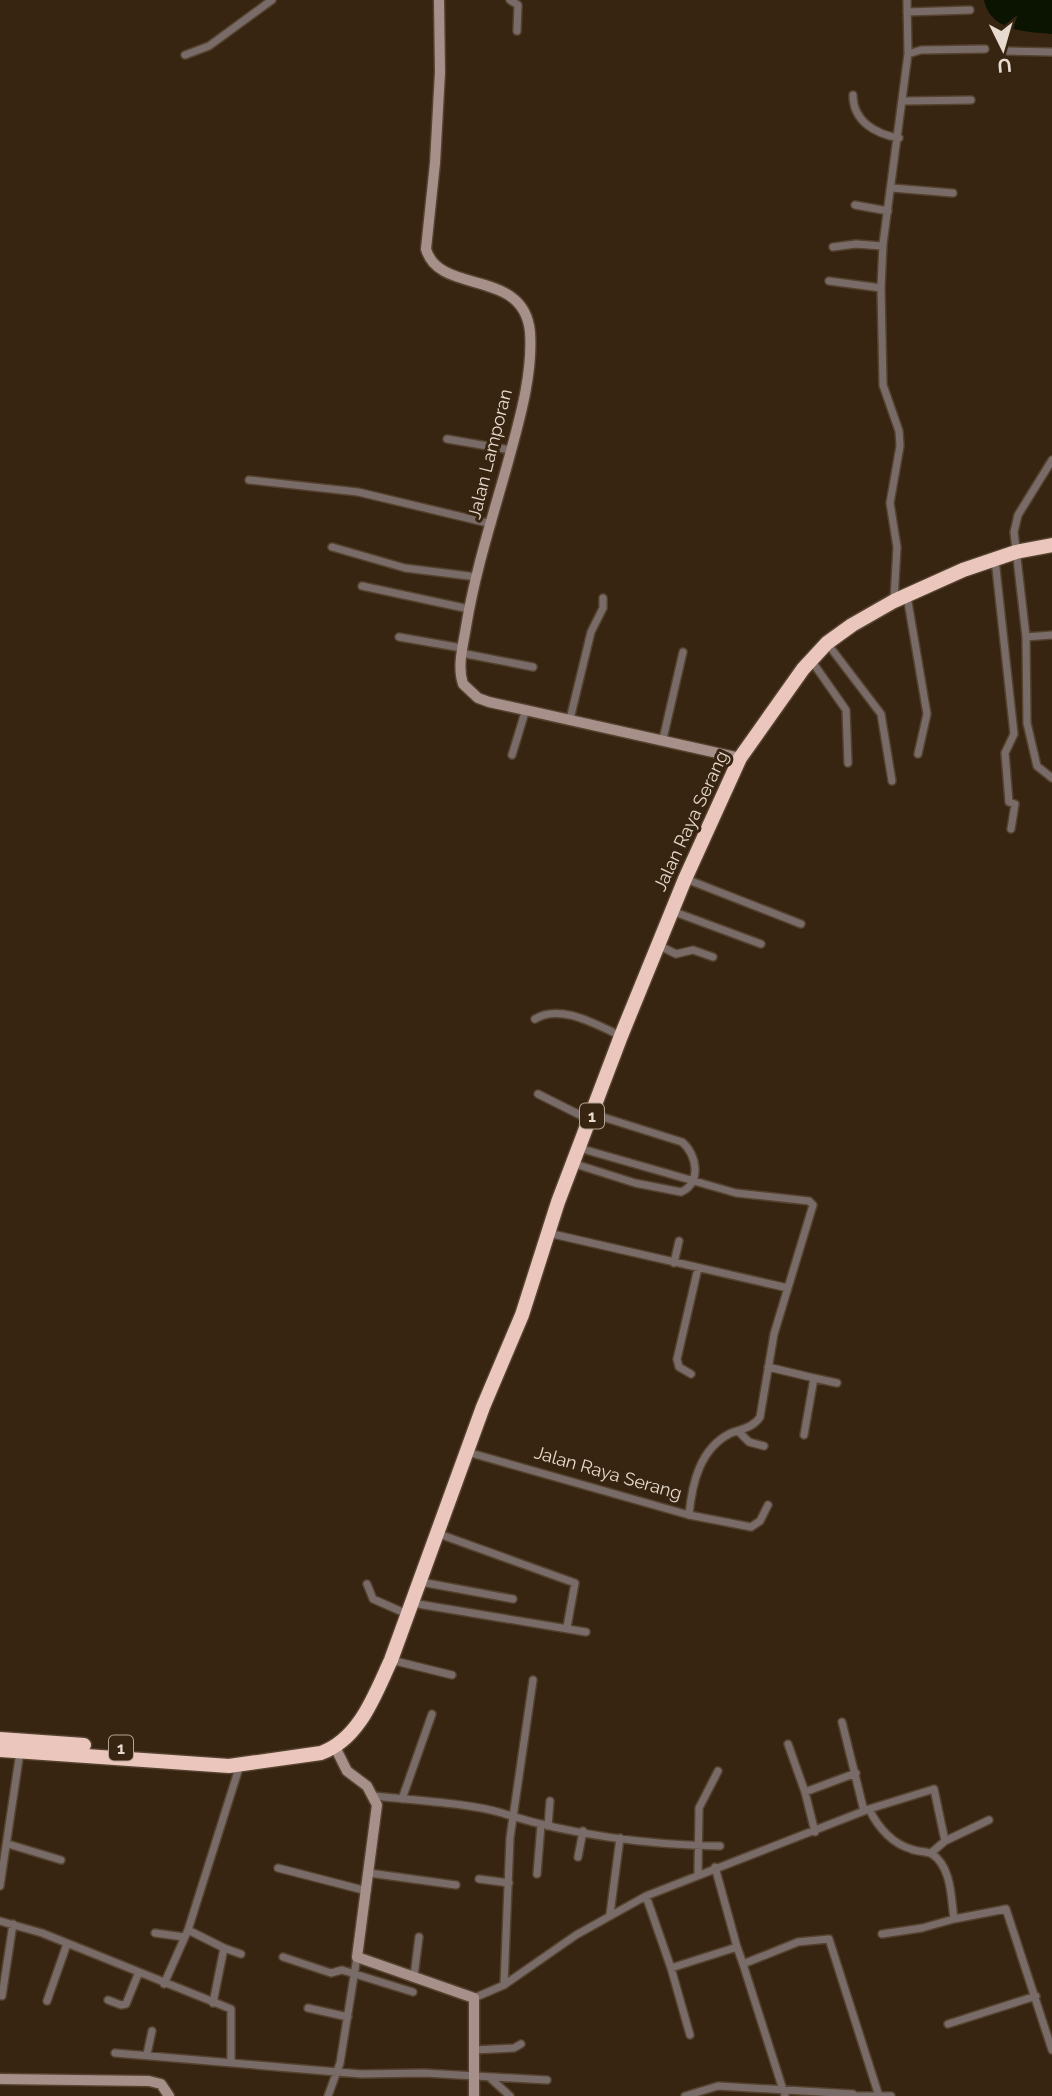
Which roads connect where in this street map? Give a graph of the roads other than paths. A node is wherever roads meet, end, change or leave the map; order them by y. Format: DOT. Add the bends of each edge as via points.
graph roads {
  1 [pos="272,0"];
  2 [pos="439,0"];
  3 [pos="510,0"];
  4 [pos="907,1"];
  5 [pos="970,10"];
  6 [pos="907,12"];
  7 [pos="517,31"];
  8 [pos="985,49"];
  9 [pos="1007,51"];
  10 [pos="1052,52"];
  11 [pos="908,54"];
  12 [pos="185,55"];
  13 [pos="853,95"];
  14 [pos="971,100"];
  15 [pos="904,102"];
  16 [pos="899,138"];
  17 [pos="892,188"];
  18 [pos="953,193"];
  19 [pos="855,205"];
  20 [pos="888,211"];
  21 [pos="882,246"];
  22 [pos="833,247"];
  23 [pos="829,281"];
  24 [pos="881,288"];
  25 [pos="447,439"];
  26 [pos="511,450"];
  27 [pos="1052,460"];
  28 [pos="249,480"];
  29 [pos="492,524"];
  30 [pos="1052,545"];
  31 [pos="332,547"];
  32 [pos="1016,552"];
  33 [pos="994,559"];
  34 [pos="477,577"];
  35 [pos="362,586"];
  36 [pos="603,598"];
  37 [pos="901,598"];
  38 [pos="469,608"];
  39 [pos="1052,635"];
  40 [pos="399,637"];
  41 [pos="1026,637"];
  42 [pos="827,643"];
  43 [pos="462,651"];
  44 [pos="683,652"];
  45 [pos="811,659"];
  46 [pos="533,667"];
  47 [pos="526,709"];
  48 [pos="570,719"];
  49 [pos="663,739"];
  50 [pos="919,754"];
  51 [pos="512,755"];
  52 [pos="740,758"];
  53 [pos="848,763"];
  54 [pos="1052,778"];
  55 [pos="892,781"];
  56 [pos="1011,829"];
  57 [pos="685,879"];
  58 [pos="671,911"];
  59 [pos="801,924"];
  60 [pos="761,944"];
  61 [pos="658,945"];
  62 [pos="713,957"];
  63 [pos="535,1019"];
  64 [pos="621,1036"];
  65 [pos="538,1094"];
  66 [pos="592,1117"];
  67 [pos="579,1147"];
  68 [pos="572,1163"];
  69 [pos="693,1179"];
  70 [pos="548,1233"];
  71 [pos="679,1241"];
  72 [pos="674,1264"];
  73 [pos="698,1268"];
  74 [pos="788,1288"];
  75 [pos="768,1367"];
  76 [pos="691,1374"];
  77 [pos="814,1378"];
  78 [pos="837,1383"];
  79 [pos="738,1431"];
  80 [pos="804,1435"];
  81 [pos="764,1446"];
  82 [pos="467,1452"];
  83 [pos="768,1505"];
  84 [pos="689,1515"];
  85 [pos="439,1534"];
  86 [pos="421,1582"];
  87 [pos="367,1584"];
  88 [pos="513,1599"];
  89 [pos="409,1609"];
  90 [pos="567,1627"];
  91 [pos="586,1632"];
  92 [pos="391,1660"];
  93 [pos="452,1675"];
  94 [pos="533,1680"];
  95 [pos="432,1714"];
  96 [pos="842,1722"];
  97 [pos="0,1739"];
  98 [pos="788,1744"];
  99 [pos="20,1747"];
  100 [pos="335,1747"];
  101 [pos="0,1750"];
  102 [pos="242,1761"];
  103 [pos="718,1771"];
  104 [pos="856,1773"];
  105 [pos="806,1792"];
  106 [pos="374,1796"];
  107 [pos="402,1799"];
  108 [pos="550,1801"];
  109 [pos="867,1810"];
  110 [pos="513,1818"];
  111 [pos="989,1819"];
  112 [pos="0,1824"];
  113 [pos="12,1825"];
  114 [pos="544,1825"];
  115 [pos="583,1831"];
  116 [pos="815,1832"];
  117 [pos="620,1838"];
  118 [pos="946,1841"];
  119 [pos="8,1844"];
  120 [pos="698,1846"];
  121 [pos="720,1846"];
  122 [pos="931,1853"];
  123 [pos="578,1857"];
  124 [pos="61,1860"];
  125 [pos="715,1867"];
  126 [pos="278,1868"];
  127 [pos="369,1873"];
  128 [pos="698,1873"];
  129 [pos="537,1874"];
  130 [pos="479,1879"];
  131 [pos="509,1883"];
  132 [pos="457,1885"];
  133 [pos="0,1886"];
  134 [pos="367,1891"];
  135 [pos="646,1896"];
  136 [pos="610,1914"];
  137 [pos="954,1919"];
  138 [pos="0,1921"];
  139 [pos="13,1924"];
  140 [pos="155,1933"];
  141 [pos="186,1933"];
  142 [pos="882,1934"];
  143 [pos="419,1937"];
  144 [pos="67,1944"];
  145 [pos="737,1947"];
  146 [pos="224,1948"];
  147 [pos="241,1954"];
  148 [pos="283,1957"];
  149 [pos="357,1957"];
  150 [pos="743,1964"];
  151 [pos="671,1969"];
  152 [pos="139,1972"];
  153 [pos="355,1973"];
  154 [pos="414,1976"];
  155 [pos="164,1984"];
  156 [pos="504,1985"];
  157 [pos="413,1993"];
  158 [pos="2,1996"];
  159 [pos="1036,1996"];
  160 [pos="474,1998"];
  161 [pos="108,2000"];
  162 [pos="47,2001"];
  163 [pos="213,2003"];
  164 [pos="308,2008"];
  165 [pos="348,2017"];
  166 [pos="948,2025"];
  167 [pos="152,2031"];
  168 [pos="690,2035"];
  169 [pos="521,2044"];
  170 [pos="473,2050"];
  171 [pos="1052,2050"];
  172 [pos="115,2053"];
  173 [pos="148,2054"];
  174 [pos="231,2062"];
  175 [pos="336,2072"];
  176 [pos="473,2075"];
  177 [pos="489,2077"];
  178 [pos="0,2079"];
  179 [pos="547,2080"];
  180 [pos="785,2093"];
  181 [pos="853,2095"];
  182 [pos="879,2095"];
  183 [pos="169,2096"];
  184 [pos="328,2096"];
  185 [pos="474,2096"];
  186 [pos="484,2096"];
  187 [pos="510,2096"];
  188 [pos="685,2096"];
  189 [pos="891,2096"];
  1 -- 12 [label="street" via="209,46"];
  2 -- 26 [label="street, Jalan Lamporan" via="436,150 426,249 439,268 512,296 525,314 529,360"];
  3 -- 7 [label="street" via="518,5"];
  4 -- 6 [label="street"];
  5 -- 6 [label="street"];
  6 -- 11 [label="street"];
  8 -- 11 [label="street"];
  9 -- 10 [label="street"];
  11 -- 15 [label="street"];
  13 -- 16 [label="street" via="854,110 866,125"];
  14 -- 15 [label="street"];
  15 -- 16 [label="street"];
  16 -- 17 [label="street"];
  17 -- 18 [label="street"];
  17 -- 20 [label="street"];
  19 -- 20 [label="street"];
  20 -- 21 [label="street"];
  21 -- 22 [label="street"];
  21 -- 24 [label="street"];
  23 -- 24 [label="street"];
  24 -- 37 [label="street" via="883,386 900,446 890,503"];
  25 -- 26 [label="street"];
  26 -- 29 [label="street, Jalan Lamporan"];
  27 -- 32 [label="street" via="1018,515"];
  28 -- 29 [label="street" via="358,492"];
  29 -- 34 [label="street, Jalan Lamporan"];
  30 -- 32 [label="highway, Jalan Raya Serang / 1"];
  31 -- 34 [label="street" via="405,568"];
  32 -- 33 [label="highway, Jalan Raya Serang / 1"];
  32 -- 41 [label="street"];
  33 -- 37 [label="highway, Jalan Raya Serang / 1"];
  33 -- 56 [label="street" via="1014,734 1005,752 1009,802 1015,804"];
  34 -- 38 [label="street, Jalan Lamporan"];
  35 -- 38 [label="street"];
  36 -- 48 [label="street"];
  37 -- 42 [label="highway, Jalan Raya Serang / 1"];
  37 -- 50 [label="street" via="927,714"];
  38 -- 43 [label="street, Jalan Lamporan"];
  39 -- 41 [label="street"];
  40 -- 43 [label="street"];
  41 -- 54 [label="street" via="1029,733 1037,766"];
  42 -- 45 [label="highway, Jalan Raya Serang / 1"];
  42 -- 55 [label="street" via="881,715"];
  43 -- 46 [label="street"];
  43 -- 47 [label="street, Jalan Lamporan" via="460,675 471,694"];
  44 -- 49 [label="street"];
  45 -- 52 [label="highway, Jalan Raya Serang / 1"];
  45 -- 53 [label="street" via="846,710"];
  47 -- 48 [label="street, Jalan Lamporan"];
  47 -- 51 [label="street"];
  48 -- 49 [label="street, Jalan Lamporan"];
  49 -- 52 [label="street, Jalan Lamporan"];
  52 -- 57 [label="highway, Jalan Raya Serang / 1"];
  57 -- 58 [label="highway, Jalan Raya Serang / 1"];
  57 -- 59 [label="street"];
  58 -- 60 [label="street"];
  58 -- 61 [label="highway, Jalan Raya Serang / 1"];
  61 -- 62 [label="street" via="676,954 693,950"];
  61 -- 64 [label="highway, Jalan Raya Serang / 1"];
  63 -- 64 [label="street" via="547,1014 571,1016"];
  64 -- 66 [label="highway, Jalan Raya Serang / 1"];
  65 -- 66 [label="street"];
  66 -- 67 [label="highway, Jalan Raya Serang / 1"];
  66 -- 69 [label="street" via="682,1142 695,1161"];
  67 -- 68 [label="highway, Jalan Raya Serang / 1"];
  67 -- 69 [label="street, Jalan Raya Serang"];
  68 -- 69 [label="street" via="681,1192"];
  68 -- 70 [label="highway, Jalan Raya Serang / 1"];
  69 -- 74 [label="street, Jalan Raya Serang" via="736,1193 812,1202"];
  70 -- 72 [label="street"];
  70 -- 82 [label="highway, Jalan Raya Serang / 1" via="522,1315"];
  71 -- 72 [label="street"];
  72 -- 73 [label="street"];
  73 -- 74 [label="street"];
  73 -- 76 [label="street" via="677,1359 679,1367"];
  74 -- 75 [label="street, Jalan Raya Serang"];
  75 -- 77 [label="street"];
  75 -- 79 [label="street, Jalan Raya Serang" via="758,1420"];
  77 -- 78 [label="street"];
  77 -- 80 [label="street"];
  79 -- 81 [label="street" via="748,1442"];
  79 -- 84 [label="street, Jalan Raya Serang" via="719,1440 706,1454 693,1484"];
  82 -- 84 [label="street, Jalan Raya Serang"];
  82 -- 85 [label="highway, Jalan Raya Serang / 1"];
  83 -- 84 [label="street" via="751,1527"];
  85 -- 86 [label="highway, Jalan Raya Serang / 1"];
  85 -- 90 [label="street" via="575,1583"];
  86 -- 88 [label="street"];
  86 -- 89 [label="highway, Jalan Raya Serang / 1"];
  87 -- 89 [label="street" via="373,1599"];
  89 -- 90 [label="street"];
  89 -- 92 [label="highway, Jalan Raya Serang / 1"];
  90 -- 91 [label="street"];
  92 -- 93 [label="street"];
  92 -- 100 [label="highway, Jalan Raya Serang / 1" via="356,1727"];
  94 -- 110 [label="street"];
  95 -- 107 [label="street"];
  96 -- 104 [label="street"];
  97 -- 99 [label="highway, 1"];
  98 -- 105 [label="street"];
  99 -- 101 [label="highway, 1"];
  99 -- 102 [label="highway, 1" via="233,1756"];
  99 -- 113 [label="street"];
  100 -- 102 [label="highway, 1" via="300,1757"];
  100 -- 106 [label="street" via="347,1771"];
  102 -- 141 [label="street"];
  103 -- 120 [label="street" via="701,1801"];
  104 -- 105 [label="street"];
  104 -- 109 [label="street"];
  105 -- 116 [label="street"];
  106 -- 107 [label="street"];
  106 -- 127 [label="street" via="377,1816"];
  107 -- 110 [label="street"];
  108 -- 114 [label="street"];
  109 -- 116 [label="street"];
  109 -- 118 [label="street" via="934,1789"];
  109 -- 122 [label="street" via="885,1834 909,1849"];
  110 -- 114 [label="street"];
  110 -- 131 [label="street"];
  111 -- 118 [label="street"];
  112 -- 113 [label="street"];
  113 -- 119 [label="street"];
  114 -- 115 [label="street"];
  114 -- 129 [label="street"];
  115 -- 117 [label="street"];
  115 -- 123 [label="street"];
  116 -- 125 [label="street"];
  117 -- 120 [label="street"];
  117 -- 136 [label="street"];
  118 -- 122 [label="street"];
  119 -- 124 [label="street"];
  119 -- 133 [label="street"];
  120 -- 121 [label="street"];
  120 -- 128 [label="street"];
  122 -- 137 [label="street" via="947,1876"];
  125 -- 128 [label="street"];
  125 -- 145 [label="street"];
  126 -- 134 [label="street"];
  127 -- 132 [label="street"];
  127 -- 134 [label="street"];
  128 -- 135 [label="street"];
  130 -- 131 [label="street"];
  131 -- 156 [label="street"];
  134 -- 149 [label="street"];
  135 -- 136 [label="street"];
  135 -- 151 [label="street"];
  136 -- 156 [label="street"];
  137 -- 142 [label="street"];
  137 -- 159 [label="street" via="1006,1909"];
  138 -- 139 [label="street"];
  139 -- 144 [label="street"];
  139 -- 158 [label="street"];
  140 -- 141 [label="street"];
  141 -- 146 [label="street"];
  141 -- 155 [label="street"];
  143 -- 154 [label="street"];
  144 -- 152 [label="street"];
  144 -- 162 [label="street"];
  145 -- 150 [label="street"];
  145 -- 151 [label="street"];
  146 -- 147 [label="street"];
  146 -- 163 [label="street"];
  148 -- 153 [label="street" via="335,1974 341,1970"];
  149 -- 153 [label="street"];
  149 -- 154 [label="street"];
  150 -- 180 [label="street"];
  150 -- 182 [label="street" via="798,1942 829,1939"];
  151 -- 168 [label="street"];
  152 -- 155 [label="street"];
  152 -- 161 [label="street" via="126,2004"];
  153 -- 157 [label="street"];
  153 -- 165 [label="street"];
  154 -- 160 [label="street"];
  155 -- 163 [label="street"];
  156 -- 160 [label="street"];
  159 -- 166 [label="street"];
  159 -- 171 [label="street"];
  160 -- 170 [label="street"];
  163 -- 174 [label="street" via="233,2014"];
  164 -- 165 [label="street"];
  165 -- 175 [label="street"];
  167 -- 173 [label="street"];
  169 -- 170 [label="street" via="514,2049"];
  170 -- 176 [label="street"];
  172 -- 173 [label="street"];
  173 -- 174 [label="street"];
  174 -- 175 [label="street"];
  175 -- 176 [label="street"];
  175 -- 184 [label="street"];
  176 -- 177 [label="street"];
  176 -- 185 [label="street"];
  177 -- 179 [label="street"];
  177 -- 187 [label="street"];
  178 -- 183 [label="street" via="149,2081 161,2084"];
  180 -- 181 [label="street"];
  180 -- 188 [label="street" via="718,2086"];
  181 -- 182 [label="street"];
  182 -- 189 [label="street"];
  185 -- 186 [label="street"];
}
